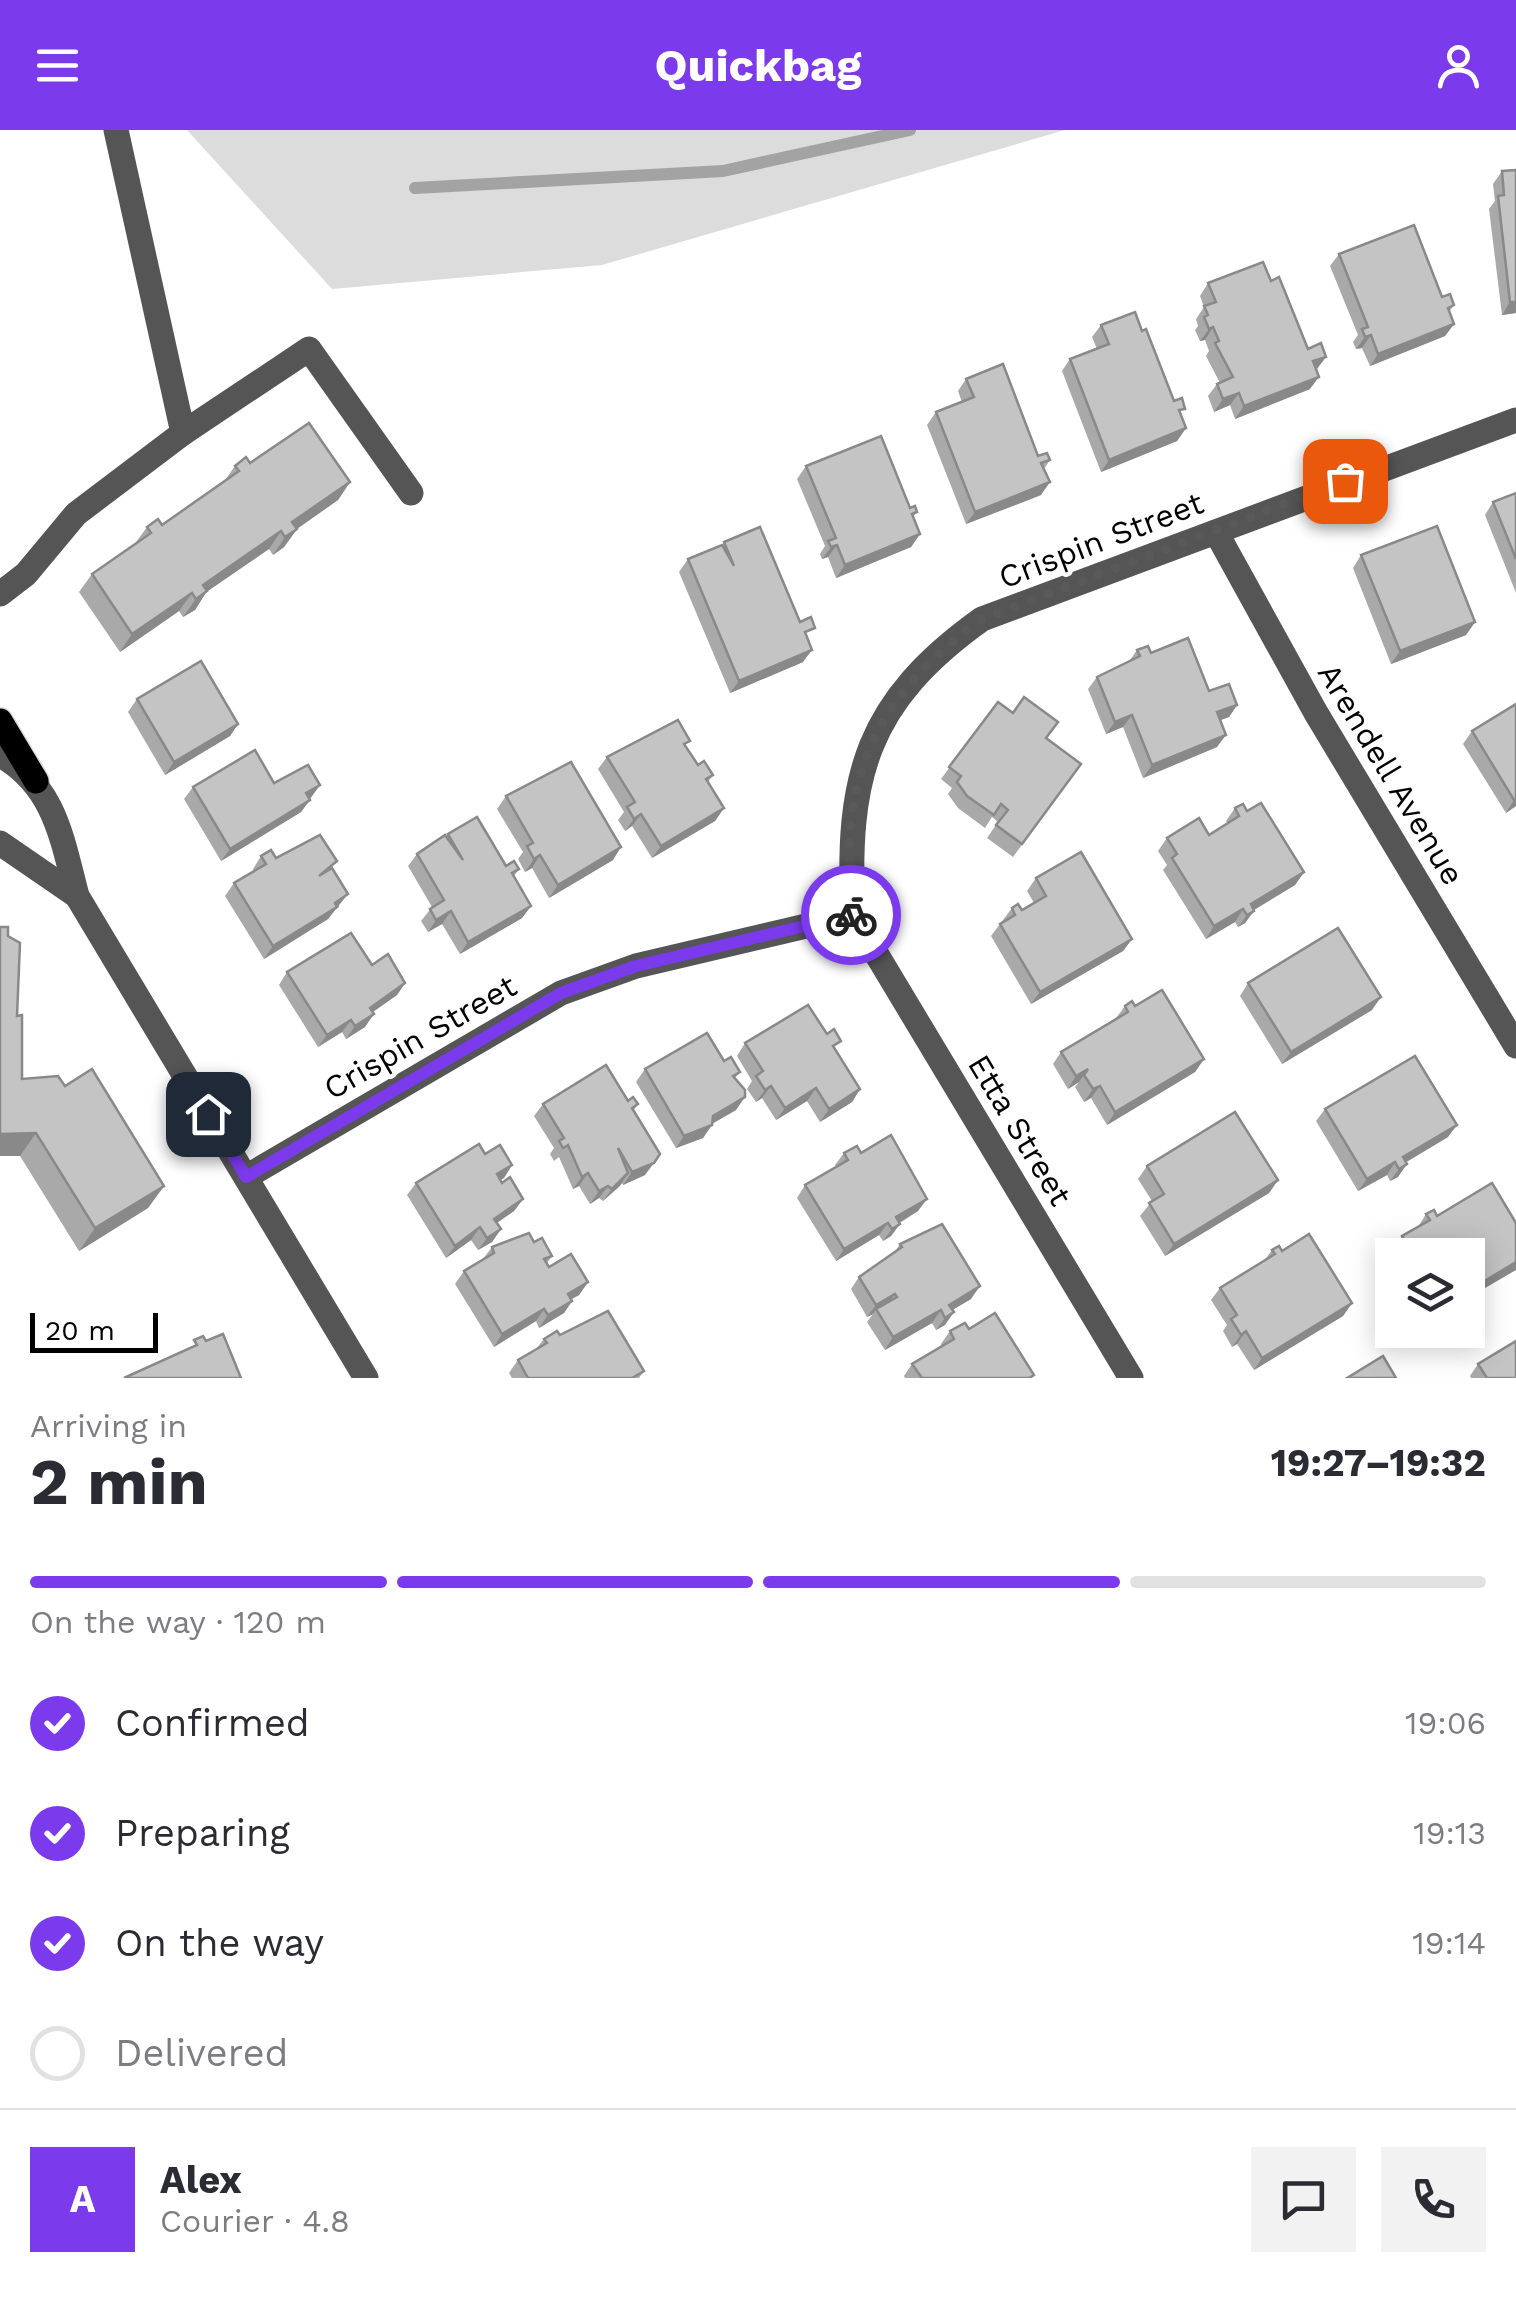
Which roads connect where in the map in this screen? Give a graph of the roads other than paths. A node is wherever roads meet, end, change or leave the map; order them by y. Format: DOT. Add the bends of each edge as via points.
graph roads {
  1 [pos="116,130"];
  2 [pos="1516,420"];
  3 [pos="182,434"];
  4 [pos="410,493"];
  5 [pos="1216,532"];
  6 [pos="0,594"];
  7 [pos="0,721"];
  8 [pos="0,755"];
  9 [pos="36,781"];
  10 [pos="0,843"];
  11 [pos="77,896"];
  12 [pos="853,914"];
  13 [pos="1516,1046"];
  14 [pos="246,1177"];
  15 [pos="366,1378"];
  16 [pos="1131,1378"];
  1 -- 3 [label="street"];
  2 -- 5 [label="street, Crispin Street"];
  3 -- 4 [label="street" via="309,350"];
  3 -- 6 [label="street" via="76,514 26,574"];
  5 -- 12 [label="street, Crispin Street" via="982,619 937,651 892,701 860,770 849,846"];
  5 -- 13 [label="street, Arendell Avenue"];
  7 -- 9 [label="main road"];
  8 -- 9 [label="street"];
  9 -- 11 [label="street" via="54,812"];
  10 -- 11 [label="street"];
  11 -- 14 [label="street"];
  12 -- 14 [label="street, Crispin Street" via="636,966 561,993"];
  12 -- 16 [label="street, Etta Street"];
  14 -- 15 [label="street"];
}
